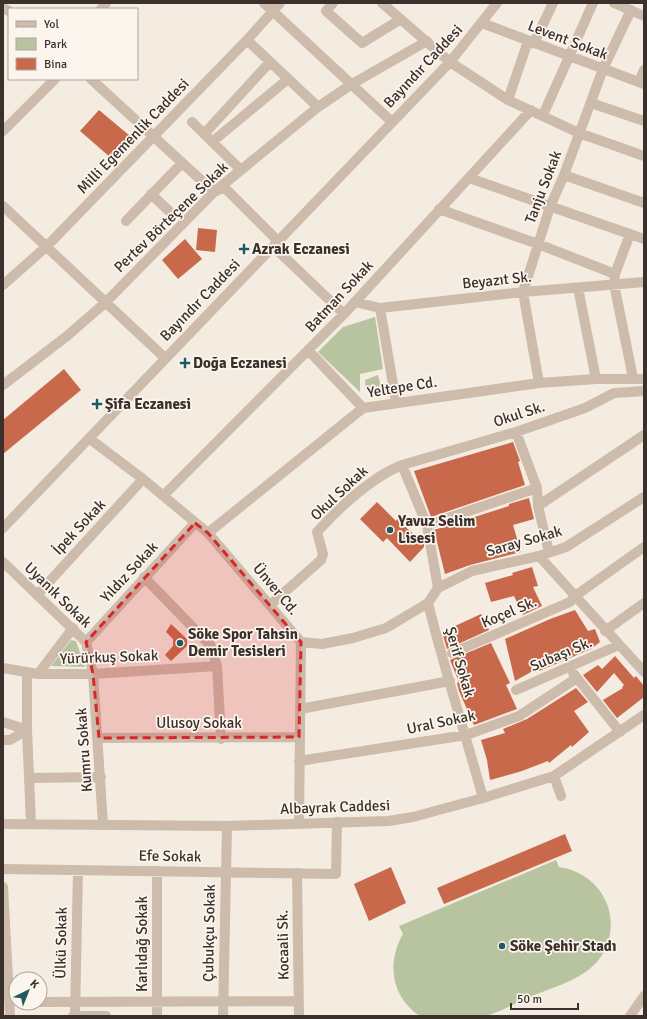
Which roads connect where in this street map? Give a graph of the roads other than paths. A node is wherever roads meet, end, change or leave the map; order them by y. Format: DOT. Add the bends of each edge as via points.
graph roads {
  1 [pos="264,3"];
  2 [pos="280,3"];
  3 [pos="333,3"];
  4 [pos="382,3"];
  5 [pos="497,3"];
  6 [pos="552,3"];
  7 [pos="593,3"];
  8 [pos="614,3"];
  9 [pos="631,10"];
  10 [pos="273,11"];
  11 [pos="644,16"];
  12 [pos="402,19"];
  13 [pos="482,23"];
  14 [pos="247,40"];
  15 [pos="427,41"];
  16 [pos="534,43"];
  17 [pos="569,56"];
  18 [pos="270,62"];
  19 [pos="450,62"];
  20 [pos="603,69"];
  21 [pos="644,70"];
  22 [pos="288,79"];
  23 [pos="54,80"];
  24 [pos="92,80"];
  25 [pos="641,83"];
  26 [pos="352,84"];
  27 [pos="508,100"];
  28 [pos="591,103"];
  29 [pos="318,107"];
  30 [pos="531,110"];
  31 [pos="543,115"];
  32 [pos="644,121"];
  33 [pos="192,122"];
  34 [pos="392,122"];
  35 [pos="3,131"];
  36 [pos="579,133"];
  37 [pos="204,134"];
  38 [pos="153,136"];
  39 [pos="212,142"];
  40 [pos="644,156"];
  41 [pos="182,163"];
  42 [pos="241,170"];
  43 [pos="564,175"];
  44 [pos="469,178"];
  45 [pos="214,192"];
  46 [pos="151,194"];
  47 [pos="644,203"];
  48 [pos="3,206"];
  49 [pos="550,207"];
  50 [pos="439,209"];
  51 [pos="170,212"];
  52 [pos="126,221"];
  53 [pos="630,234"];
  54 [pos="644,239"];
  55 [pos="278,241"];
  56 [pos="538,244"];
  57 [pos="47,246"];
  58 [pos="615,279"];
  59 [pos="644,282"];
  60 [pos="3,285"];
  61 [pos="578,288"];
  62 [pos="523,292"];
  63 [pos="106,302"];
  64 [pos="355,302"];
  65 [pos="380,308"];
  66 [pos="344,314"];
  67 [pos="308,350"];
  68 [pos="165,358"];
  69 [pos="596,378"];
  70 [pos="633,378"];
  71 [pos="644,379"];
  72 [pos="539,383"];
  73 [pos="3,385"];
  74 [pos="644,391"];
  75 [pos="396,402"];
  76 [pos="363,408"];
  77 [pos="516,432"];
  78 [pos="644,435"];
  79 [pos="90,439"];
  80 [pos="402,465"];
  81 [pos="144,479"];
  82 [pos="537,488"];
  83 [pos="163,496"];
  84 [pos="644,497"];
  85 [pos="538,506"];
  86 [pos="195,523"];
  87 [pos="427,525"];
  88 [pos="3,527"];
  89 [pos="208,533"];
  90 [pos="644,547"];
  91 [pos="549,552"];
  92 [pos="539,556"];
  93 [pos="3,562"];
  94 [pos="144,577"];
  95 [pos="438,588"];
  96 [pos="37,595"];
  97 [pos="575,596"];
  98 [pos="428,603"];
  99 [pos="644,603"];
  100 [pos="270,605"];
  101 [pos="73,628"];
  102 [pos="605,631"];
  103 [pos="86,642"];
  104 [pos="301,642"];
  105 [pos="619,645"];
  106 [pos="452,653"];
  107 [pos="642,665"];
  108 [pos="217,666"];
  109 [pos="567,667"];
  110 [pos="3,668"];
  111 [pos="27,672"];
  112 [pos="38,674"];
  113 [pos="93,674"];
  114 [pos="577,678"];
  115 [pos="450,681"];
  116 [pos="516,690"];
  117 [pos="300,709"];
  118 [pos="644,715"];
  119 [pos="3,722"];
  120 [pos="27,730"];
  121 [pos="620,732"];
  122 [pos="466,735"];
  123 [pos="299,737"];
  124 [pos="99,738"];
  125 [pos="221,739"];
  126 [pos="3,740"];
  127 [pos="299,761"];
  128 [pos="554,776"];
  129 [pos="101,777"];
  130 [pos="29,778"];
  131 [pos="561,796"];
  132 [pos="483,798"];
  133 [pos="337,822"];
  134 [pos="299,823"];
  135 [pos="3,824"];
  136 [pos="31,824"];
  137 [pos="103,824"];
  138 [pos="227,826"];
  139 [pos="3,870"];
  140 [pos="78,870"];
  141 [pos="157,871"];
  142 [pos="226,872"];
  143 [pos="297,873"];
  144 [pos="3,887"];
  145 [pos="8,983"];
  146 [pos="644,996"];
  147 [pos="223,1001"];
  148 [pos="299,1001"];
  149 [pos="48,1002"];
  150 [pos="75,1002"];
  151 [pos="157,1002"];
  152 [pos="74,1016"];
  153 [pos="106,1016"];
  154 [pos="157,1016"];
  155 [pos="223,1016"];
  156 [pos="299,1016"];
  157 [pos="630,1016"];
  1 -- 10 [label="street"];
  2 -- 10 [label="street, Milli Egemenlik Caddesi"];
  3 -- 12 [label="street" via="326,11 362,43"];
  4 -- 12 [label="street"];
  5 -- 13 [label="street, Bayındır Caddesi"];
  6 -- 16 [label="street"];
  7 -- 17 [label="street"];
  8 -- 9 [label="street"];
  9 -- 11 [label="street"];
  9 -- 20 [label="street, Tanju Sokak"];
  10 -- 14 [label="street, Milli Egemenlik Caddesi"];
  10 -- 26 [label="street"];
  12 -- 15 [label="street"];
  13 -- 16 [label="street, Levent Sokak"];
  13 -- 19 [label="street, Bayındır Caddesi"];
  14 -- 18 [label="street"];
  14 -- 38 [label="street, Milli Egemenlik Caddesi"];
  15 -- 19 [label="street"];
  15 -- 26 [label="street, Pertev Börteçene Sokak"];
  16 -- 17 [label="street, Levent Sokak"];
  16 -- 27 [label="street" via="528,44"];
  17 -- 20 [label="street, Levent Sokak"];
  17 -- 31 [label="street"];
  18 -- 22 [label="street"];
  18 -- 37 [label="street"];
  19 -- 27 [label="street"];
  19 -- 34 [label="street, Bayındır Caddesi"];
  20 -- 25 [label="street, Levent Sokak"];
  20 -- 28 [label="street, Tanju Sokak"];
  21 -- 25 [label="street"];
  22 -- 29 [label="street"];
  22 -- 39 [label="street"];
  23 -- 35 [label="street"];
  24 -- 38 [label="street"];
  26 -- 29 [label="street, Pertev Börteçene Sokak"];
  26 -- 34 [label="street"];
  27 -- 30 [label="street"];
  28 -- 32 [label="street"];
  28 -- 36 [label="street, Tanju Sokak"];
  29 -- 42 [label="street, Pertev Börteçene Sokak"];
  30 -- 31 [label="street"];
  30 -- 44 [label="street, Batman Sokak"];
  31 -- 36 [label="street"];
  33 -- 37 [label="street"];
  34 -- 55 [label="street, Bayındır Caddesi"];
  36 -- 40 [label="street"];
  36 -- 43 [label="street, Tanju Sokak"];
  37 -- 39 [label="street"];
  38 -- 41 [label="street"];
  38 -- 57 [label="street, Milli Egemenlik Caddesi"];
  39 -- 42 [label="street"];
  41 -- 45 [label="street"];
  41 -- 46 [label="street"];
  42 -- 45 [label="street, Pertev Börteçene Sokak"];
  43 -- 47 [label="street"];
  43 -- 49 [label="street, Tanju Sokak"];
  44 -- 49 [label="street"];
  44 -- 50 [label="street, Batman Sokak"];
  45 -- 55 [label="street" via="224,187"];
  45 -- 63 [label="street, Pertev Börteçene Sokak"];
  46 -- 51 [label="street"];
  46 -- 52 [label="street"];
  48 -- 57 [label="street"];
  49 -- 53 [label="street"];
  49 -- 56 [label="street, Tanju Sokak"];
  50 -- 56 [label="street"];
  50 -- 64 [label="street, Batman Sokak"];
  53 -- 54 [label="street"];
  53 -- 58 [label="street"];
  55 -- 66 [label="street" via="277,250"];
  55 -- 68 [label="street, Bayındır Caddesi"];
  56 -- 58 [label="street"];
  56 -- 62 [label="street, Tanju Sokak"];
  57 -- 60 [label="street, Milli Egemenlik Caddesi"];
  57 -- 63 [label="street"];
  58 -- 59 [label="street, Beyazıt Sk."];
  58 -- 61 [label="street, Beyazıt Sk."];
  58 -- 70 [label="street"];
  61 -- 62 [label="street, Beyazıt Sk."];
  61 -- 69 [label="street"];
  62 -- 65 [label="street, Beyazıt Sk."];
  62 -- 72 [label="street, Tanju Sokak"];
  63 -- 68 [label="street"];
  63 -- 73 [label="street, Pertev Börteçene Sokak" via="67,336"];
  64 -- 65 [label="street, Beyazıt Sk."];
  64 -- 66 [label="street, Batman Sokak"];
  65 -- 75 [label="street"];
  66 -- 67 [label="street, Batman Sokak"];
  67 -- 76 [label="street"];
  67 -- 83 [label="street, Batman Sokak"];
  68 -- 79 [label="street, Bayındır Caddesi"];
  69 -- 70 [label="street, Yeltepe Cd."];
  69 -- 72 [label="street, Yeltepe Cd."];
  70 -- 71 [label="street, Yeltepe Cd."];
  72 -- 75 [label="street, Yeltepe Cd."];
  74 -- 77 [label="street, Okul Sk." via="614,393 585,408"];
  75 -- 76 [label="street, Yeltepe Cd."];
  76 -- 89 [label="street, Yeltepe Cd."];
  77 -- 80 [label="street, Okul Sk."];
  77 -- 82 [label="street"];
  78 -- 85 [label="street"];
  79 -- 81 [label="street, Ünver Cd."];
  79 -- 88 [label="street, Bayındır Caddesi"];
  80 -- 87 [label="street"];
  80 -- 100 [label="street, Okul Sokak" via="384,472 330,518 317,532 323,554 321,560"];
  81 -- 83 [label="street, Ünver Cd."];
  81 -- 96 [label="street, İpek Sokak"];
  82 -- 85 [label="street"];
  82 -- 87 [label="street"];
  83 -- 86 [label="street, Ünver Cd."];
  84 -- 91 [label="street, Saray Sokak" via="566,547"];
  85 -- 91 [label="street"];
  86 -- 89 [label="street, Ünver Cd."];
  86 -- 94 [label="street, Yıldız Sokak"];
  87 -- 95 [label="street"];
  89 -- 100 [label="street, Ünver Cd."];
  90 -- 97 [label="street, Koçel Sk."];
  91 -- 92 [label="street, Saray Sokak"];
  92 -- 95 [label="street, Saray Sokak" via="472,571"];
  92 -- 97 [label="street"];
  93 -- 96 [label="street, Uyanık Sokak"];
  94 -- 103 [label="street, Yıldız Sokak"];
  94 -- 108 [label="street" via="210,646"];
  95 -- 98 [label="street, Saray Sokak"];
  96 -- 101 [label="street, Uyanık Sokak"];
  97 -- 102 [label="street"];
  97 -- 106 [label="street, Koçel Sk." via="570,602"];
  98 -- 104 [label="street, Saray Sokak" via="386,628 322,644"];
  98 -- 115 [label="street, Şerif Sokak"];
  99 -- 102 [label="street"];
  100 -- 104 [label="street, Ünver Cd."];
  101 -- 103 [label="street, Uyanık Sokak"];
  101 -- 112 [label="street"];
  102 -- 105 [label="street"];
  103 -- 113 [label="street, Uyanık Sokak"];
  104 -- 117 [label="street"];
  105 -- 107 [label="street"];
  105 -- 109 [label="street, Subaşı Sk."];
  108 -- 113 [label="street, Yürürkuş Sokak"];
  108 -- 125 [label="street"];
  109 -- 114 [label="street"];
  109 -- 116 [label="street, Subaşı Sk."];
  110 -- 111 [label="street, Yürürkuş Sokak"];
  111 -- 112 [label="street, Yürürkuş Sokak"];
  111 -- 120 [label="street"];
  112 -- 113 [label="street, Yürürkuş Sokak"];
  113 -- 124 [label="street, Kumru Sokak"];
  114 -- 121 [label="street"];
  114 -- 122 [label="street, Ural Sokak" via="519,716"];
  115 -- 117 [label="street"];
  115 -- 122 [label="street, Şerif Sokak"];
  117 -- 123 [label="street"];
  118 -- 121 [label="street, Albayrak Caddesi"];
  119 -- 120 [label="street"];
  120 -- 126 [label="street" via="10,740"];
  120 -- 130 [label="street"];
  121 -- 128 [label="street, Albayrak Caddesi"];
  122 -- 127 [label="street, Ural Sokak"];
  122 -- 132 [label="street, Şerif Sokak"];
  123 -- 125 [label="street, Ulusoy Sokak"];
  123 -- 127 [label="street"];
  124 -- 125 [label="street, Ulusoy Sokak"];
  124 -- 129 [label="street, Kumru Sokak"];
  127 -- 134 [label="street"];
  128 -- 131 [label="street"];
  128 -- 132 [label="street, Albayrak Caddesi"];
  129 -- 130 [label="street"];
  129 -- 137 [label="street, Kumru Sokak"];
  130 -- 136 [label="street"];
  132 -- 133 [label="street, Albayrak Caddesi" via="413,817 388,821"];
  133 -- 134 [label="street, Albayrak Caddesi"];
  133 -- 143 [label="street, Efe Sokak" via="336,874"];
  134 -- 138 [label="street, Albayrak Caddesi"];
  135 -- 136 [label="street, Albayrak Caddesi"];
  136 -- 137 [label="street, Albayrak Caddesi"];
  137 -- 138 [label="street, Albayrak Caddesi"];
  138 -- 142 [label="street, Çubukçu Sokak"];
  139 -- 140 [label="street, Efe Sokak"];
  140 -- 141 [label="street, Efe Sokak"];
  140 -- 150 [label="street, Ülkü Sokak"];
  141 -- 142 [label="street, Efe Sokak"];
  141 -- 151 [label="street, Karlıdağ Sokak"];
  142 -- 143 [label="street, Efe Sokak"];
  142 -- 147 [label="street, Çubukçu Sokak"];
  143 -- 148 [label="street, Kocaali Sk."];
  144 -- 145 [label="street"];
  146 -- 157 [label="street"];
  147 -- 148 [label="street"];
  147 -- 151 [label="street"];
  147 -- 155 [label="street, Çubukçu Sokak"];
  148 -- 156 [label="street, Kocaali Sk."];
  149 -- 150 [label="street"];
  150 -- 151 [label="street"];
  150 -- 152 [label="street, Ülkü Sokak"];
  151 -- 154 [label="street, Karlıdağ Sokak"];
  152 -- 153 [label="street"];
}
